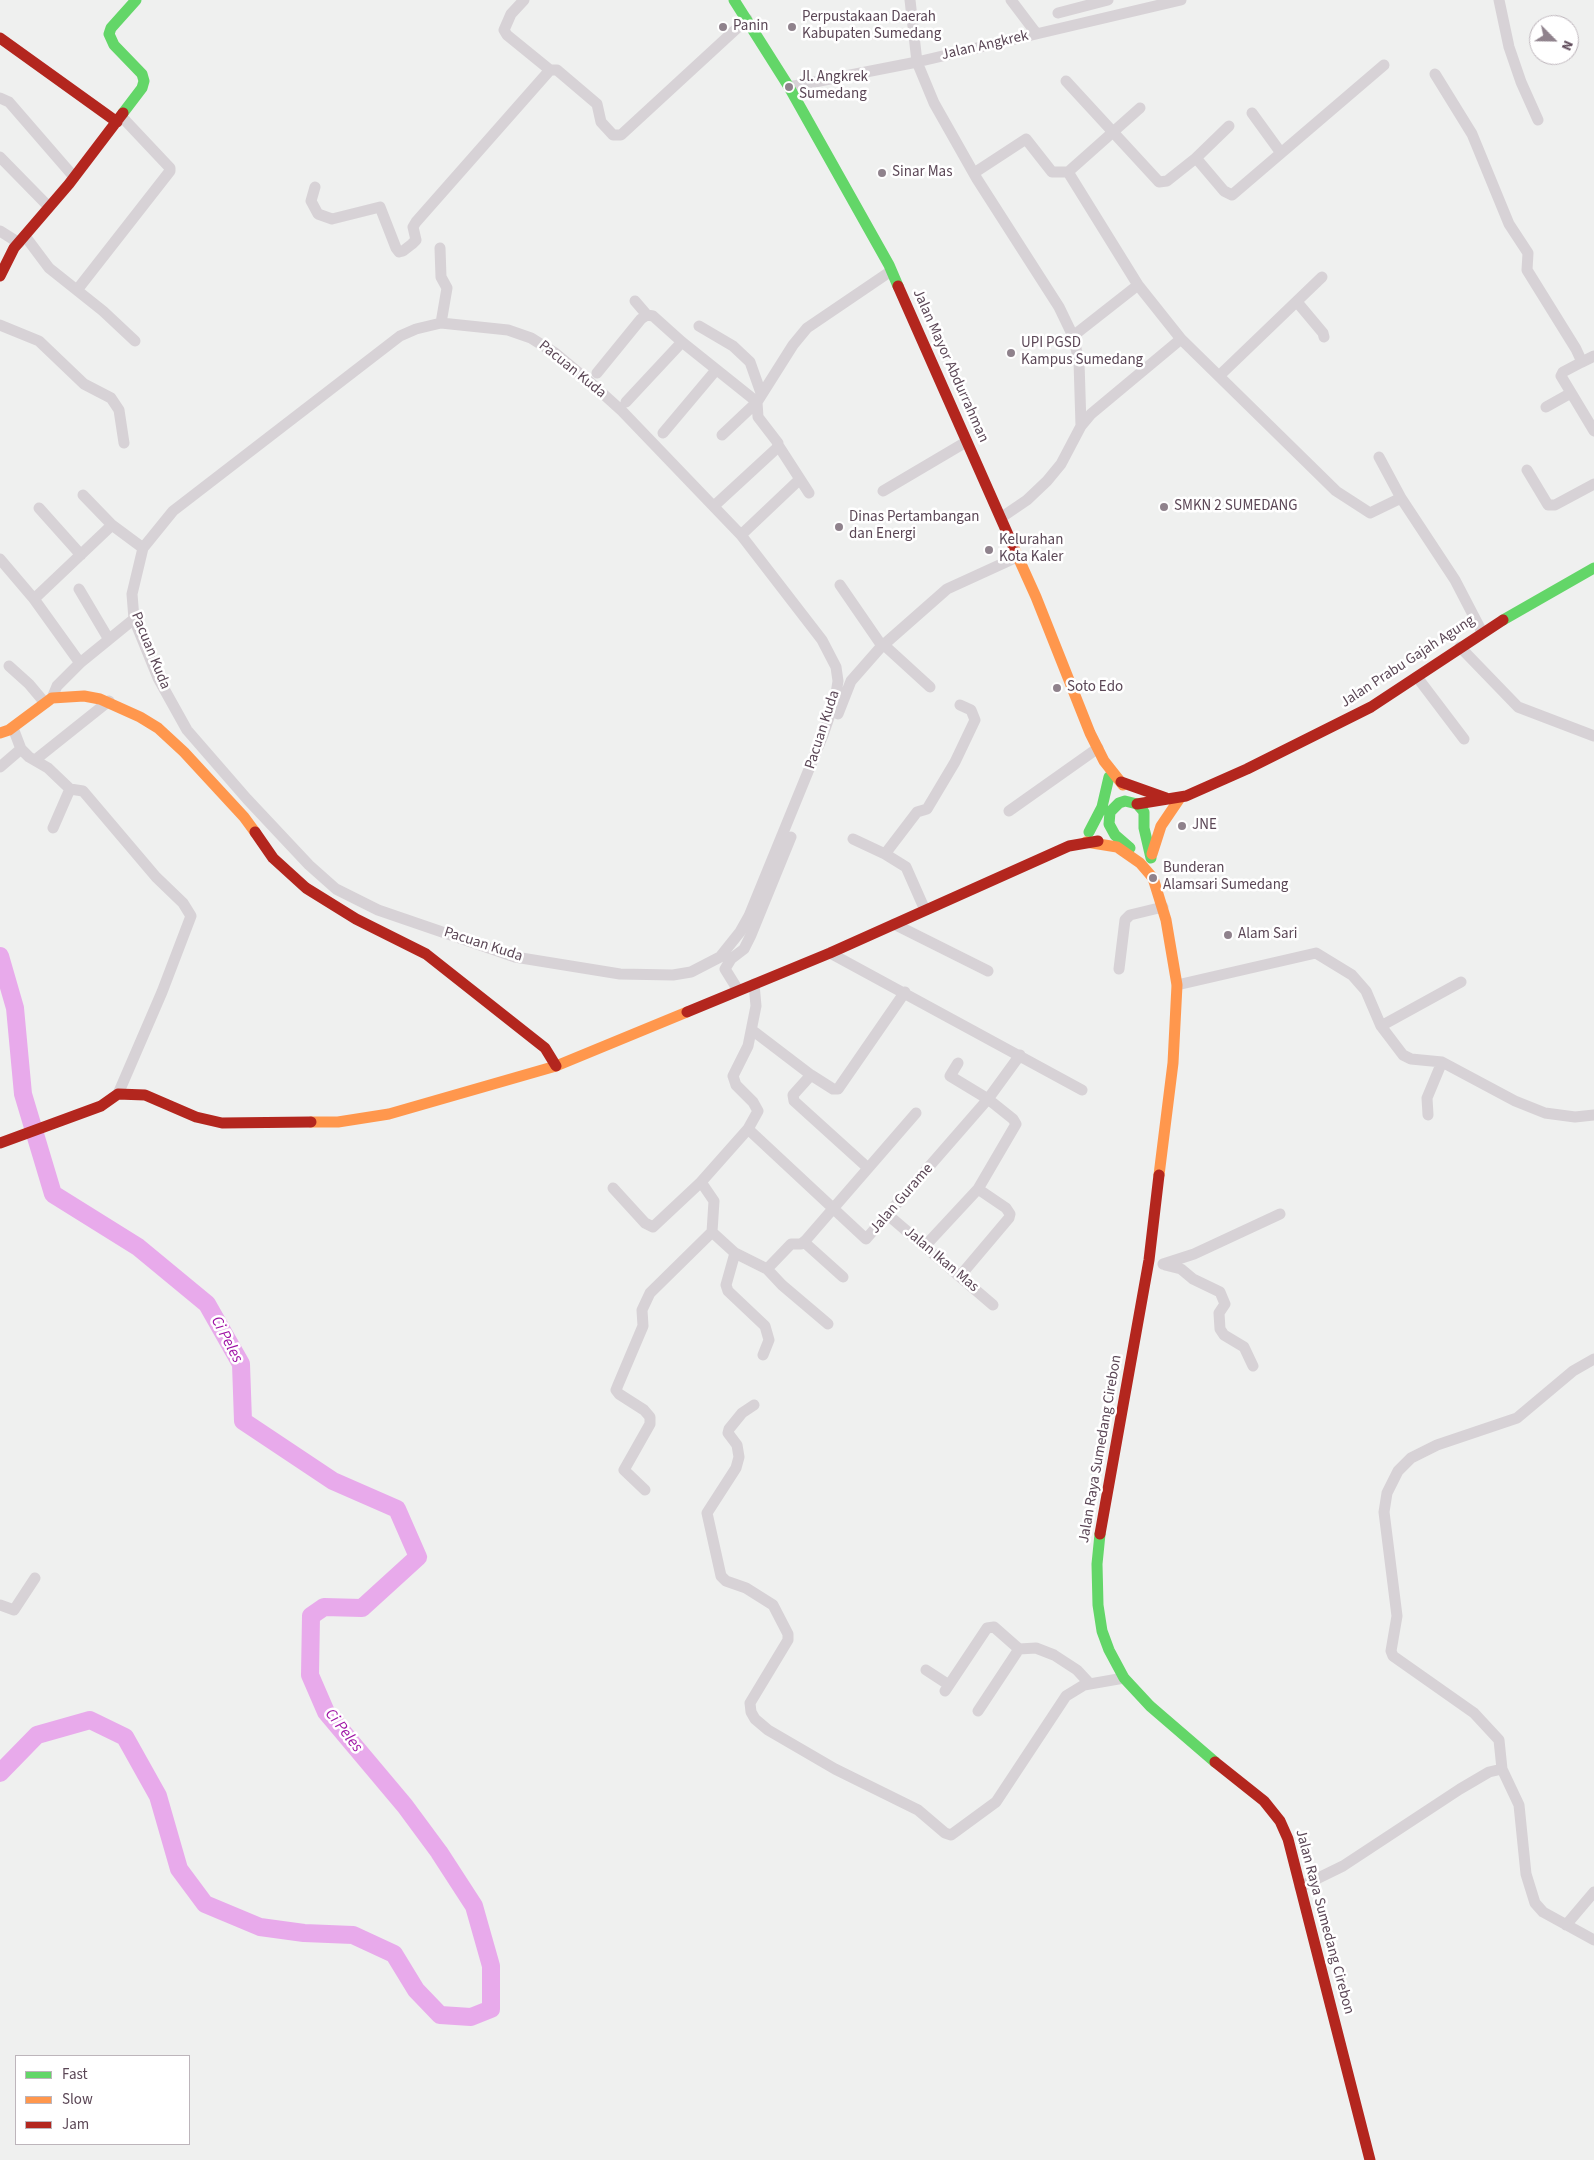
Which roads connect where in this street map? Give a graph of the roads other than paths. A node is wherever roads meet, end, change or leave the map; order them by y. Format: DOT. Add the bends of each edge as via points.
graph roads {
  1 [pos="136,0"];
  2 [pos="524,0"];
  3 [pos="734,0"];
  4 [pos="910,0"];
  5 [pos="1011,0"];
  6 [pos="1107,0"];
  7 [pos="1181,0"];
  8 [pos="1499,0"];
  9 [pos="1076,4"];
  10 [pos="1058,13"];
  11 [pos="1110,16"];
  12 [pos="747,19"];
  13 [pos="1036,33"];
  14 [pos="0,38"];
  15 [pos="917,62"];
  16 [pos="1384,65"];
  17 [pos="550,70"];
  18 [pos="1435,74"];
  19 [pos="1066,82"];
  20 [pos="789,87"];
  21 [pos="0,98"];
  22 [pos="1140,108"];
  23 [pos="1252,113"];
  24 [pos="119,119"];
  25 [pos="1538,120"];
  26 [pos="1229,126"];
  27 [pos="1113,133"];
  28 [pos="1281,153"];
  29 [pos="0,157"];
  30 [pos="1196,158"];
  31 [pos="1068,172"];
  32 [pos="974,173"];
  33 [pos="74,177"];
  34 [pos="315,187"];
  35 [pos="49,207"];
  36 [pos="0,231"];
  37 [pos="22,240"];
  38 [pos="440,248"];
  39 [pos="892,271"];
  40 [pos="0,276"];
  41 [pos="1322,278"];
  42 [pos="1138,285"];
  43 [pos="77,290"];
  44 [pos="635,302"];
  45 [pos="1297,302"];
  46 [pos="647,315"];
  47 [pos="0,324"];
  48 [pos="442,324"];
  49 [pos="699,326"];
  50 [pos="1073,336"];
  51 [pos="1324,336"];
  52 [pos="1181,339"];
  53 [pos="135,341"];
  54 [pos="682,342"];
  55 [pos="1594,356"];
  56 [pos="1582,362"];
  57 [pos="716,370"];
  58 [pos="597,373"];
  59 [pos="1219,376"];
  60 [pos="1571,393"];
  61 [pos="759,397"];
  62 [pos="626,402"];
  63 [pos="1546,407"];
  64 [pos="1081,426"];
  65 [pos="1594,431"];
  66 [pos="662,433"];
  67 [pos="722,435"];
  68 [pos="966,442"];
  69 [pos="124,444"];
  70 [pos="778,445"];
  71 [pos="1379,457"];
  72 [pos="1527,470"];
  73 [pos="799,480"];
  74 [pos="1594,484"];
  75 [pos="883,491"];
  76 [pos="809,493"];
  77 [pos="83,495"];
  78 [pos="1401,498"];
  79 [pos="714,506"];
  80 [pos="40,508"];
  81 [pos="1002,517"];
  82 [pos="112,525"];
  83 [pos="741,535"];
  84 [pos="143,548"];
  85 [pos="81,555"];
  86 [pos="1017,557"];
  87 [pos="0,559"];
  88 [pos="1594,568"];
  89 [pos="840,585"];
  90 [pos="79,589"];
  91 [pos="34,599"];
  92 [pos="134,619"];
  93 [pos="1482,632"];
  94 [pos="108,638"];
  95 [pos="883,646"];
  96 [pos="1460,647"];
  97 [pos="80,663"];
  98 [pos="9,666"];
  99 [pos="1417,677"];
  100 [pos="930,687"];
  101 [pos="48,701"];
  102 [pos="109,701"];
  103 [pos="960,705"];
  104 [pos="13,728"];
  105 [pos="0,733"];
  106 [pos="1594,736"];
  107 [pos="1464,739"];
  108 [pos="1098,748"];
  109 [pos="21,749"];
  110 [pos="35,760"];
  111 [pos="1104,761"];
  112 [pos="0,767"];
  113 [pos="1108,777"];
  114 [pos="1120,782"];
  115 [pos="70,789"];
  116 [pos="1166,798"];
  117 [pos="1180,798"];
  118 [pos="1137,804"];
  119 [pos="1009,811"];
  120 [pos="1110,812"];
  121 [pos="1171,812"];
  122 [pos="53,828"];
  123 [pos="1144,828"];
  124 [pos="1087,837"];
  125 [pos="1121,838"];
  126 [pos="853,839"];
  127 [pos="885,854"];
  128 [pos="1151,858"];
  129 [pos="1140,863"];
  130 [pos="1150,874"];
  131 [pos="1163,907"];
  132 [pos="925,910"];
  133 [pos="894,924"];
  134 [pos="830,952"];
  135 [pos="1119,969"];
  136 [pos="988,971"];
  137 [pos="1461,982"];
  138 [pos="754,984"];
  139 [pos="1178,985"];
  140 [pos="738,990"];
  141 [pos="905,992"];
  142 [pos="1381,1026"];
  143 [pos="752,1030"];
  144 [pos="1020,1055"];
  145 [pos="1442,1062"];
  146 [pos="958,1063"];
  147 [pos="556,1066"];
  148 [pos="811,1075"];
  149 [pos="1082,1090"];
  150 [pos="118,1094"];
  151 [pos="988,1099"];
  152 [pos="916,1113"];
  153 [pos="1428,1115"];
  154 [pos="1594,1115"];
  155 [pos="748,1129"];
  156 [pos="0,1143"];
  157 [pos="868,1168"];
  158 [pos="701,1182"];
  159 [pos="613,1188"];
  160 [pos="978,1189"];
  161 [pos="834,1208"];
  162 [pos="1280,1214"];
  163 [pos="888,1215"];
  164 [pos="712,1232"];
  165 [pos="804,1242"];
  166 [pos="925,1246"];
  167 [pos="735,1253"];
  168 [pos="1149,1260"];
  169 [pos="1165,1265"];
  170 [pos="767,1270"];
  171 [pos="960,1276"];
  172 [pos="843,1277"];
  173 [pos="993,1305"];
  174 [pos="828,1324"];
  175 [pos="762,1355"];
  176 [pos="1594,1359"];
  177 [pos="1254,1366"];
  178 [pos="754,1405"];
  179 [pos="645,1490"];
  180 [pos="35,1578"];
  181 [pos="0,1605"];
  182 [pos="1019,1649"];
  183 [pos="926,1670"];
  184 [pos="1124,1678"];
  185 [pos="1090,1684"];
  186 [pos="978,1711"];
  187 [pos="1502,1769"];
  188 [pos="1300,1887"];
  189 [pos="1594,1892"];
  190 [pos="1566,1925"];
  191 [pos="1594,1940"];
  192 [pos="1370,2160"];
  1 -- 24 [label="main road" via="109,34 114,45 142,74 144,81"];
  2 -- 17 [label="street" via="511,14 504,30"];
  3 -- 12 [label="main road, Jalan Mayor Abdurrahman"];
  4 -- 15 [label="street"];
  5 -- 13 [label="street"];
  6 -- 9 [label="street"];
  6 -- 11 [label="street"];
  7 -- 11 [label="street, Jalan Angkrek"];
  8 -- 25 [label="street" via="1520,82"];
  9 -- 10 [label="street"];
  11 -- 13 [label="street, Jalan Angkrek"];
  12 -- 17 [label="street" via="621,135 613,135 601,122 597,104 557,70"];
  12 -- 20 [label="main road, Jalan Mayor Abdurrahman"];
  13 -- 15 [label="street, Jalan Angkrek"];
  14 -- 24 [label="main road"];
  15 -- 20 [label="street, Jalan Angkrek"];
  15 -- 32 [label="street" via="934,103"];
  16 -- 28 [label="street"];
  17 -- 34 [label="street" via="416,222 413,227 416,240 406,250 399,252 396,248 380,207 328,218 318,214 311,201"];
  18 -- 56 [label="street" via="1472,134 1509,224 1528,253 1527,270"];
  19 -- 27 [label="street"];
  20 -- 39 [label="main road, Jalan Mayor Abdurrahman"];
  21 -- 33 [label="street" via="9,102"];
  22 -- 27 [label="street"];
  23 -- 28 [label="street"];
  24 -- 33 [label="main road"];
  24 -- 43 [label="street" via="170,171"];
  26 -- 30 [label="street"];
  27 -- 30 [label="street" via="1162,183"];
  27 -- 31 [label="street"];
  28 -- 30 [label="street" via="1232,195 1224,192"];
  29 -- 35 [label="street"];
  31 -- 32 [label="street" via="1052,172 1026,139"];
  31 -- 42 [label="street"];
  32 -- 50 [label="street" via="1060,307"];
  33 -- 35 [label="main road"];
  35 -- 37 [label="main road"];
  36 -- 37 [label="street"];
  37 -- 40 [label="main road" via="8,258"];
  37 -- 43 [label="street" via="49,268"];
  38 -- 48 [label="street" via="441,277 447,288"];
  39 -- 61 [label="street" via="807,328"];
  39 -- 68 [label="main road, Jalan Mayor Abdurrahman"];
  41 -- 45 [label="street"];
  42 -- 50 [label="street"];
  42 -- 52 [label="street"];
  43 -- 53 [label="street"];
  44 -- 46 [label="street"];
  45 -- 51 [label="street"];
  45 -- 59 [label="street"];
  46 -- 54 [label="street" via="653,316"];
  46 -- 58 [label="street"];
  47 -- 69 [label="street" via="39,342 84,384 110,398 119,410"];
  48 -- 79 [label="street, Pacuan Kuda" via="508,330 532,338 622,412"];
  48 -- 84 [label="street, Pacuan Kuda" via="400,336 362,364 173,511"];
  49 -- 61 [label="street" via="733,346 750,362"];
  50 -- 64 [label="street" via="1079,361"];
  52 -- 59 [label="street"];
  52 -- 64 [label="street"];
  54 -- 57 [label="street"];
  54 -- 62 [label="street"];
  55 -- 56 [label="street"];
  56 -- 60 [label="street" via="1562,373"];
  57 -- 61 [label="street"];
  57 -- 66 [label="street"];
  59 -- 78 [label="street" via="1336,491 1362,510 1374,513"];
  60 -- 63 [label="street"];
  60 -- 65 [label="street"];
  61 -- 67 [label="street"];
  61 -- 70 [label="street" via="758,417"];
  64 -- 81 [label="street" via="1061,464 1047,481 1028,500"];
  68 -- 75 [label="street"];
  68 -- 81 [label="main road, Jalan Mayor Abdurrahman"];
  70 -- 73 [label="street"];
  70 -- 79 [label="street"];
  71 -- 78 [label="street"];
  72 -- 74 [label="street" via="1548,504 1555,505"];
  73 -- 76 [label="street"];
  73 -- 83 [label="street"];
  77 -- 82 [label="street"];
  78 -- 93 [label="street" via="1454,580"];
  79 -- 83 [label="street, Pacuan Kuda"];
  80 -- 85 [label="street"];
  81 -- 86 [label="main road, Jalan Mayor Abdurrahman"];
  82 -- 84 [label="street"];
  82 -- 85 [label="street"];
  83 -- 92 [label="street, Pacuan Kuda" via="822,640 836,667 838,681 835,700 802,790 740,932 720,957 708,965 672,975 620,974 514,957 378,910 336,889 309,865 187,730 158,678"];
  84 -- 92 [label="street, Pacuan Kuda" via="132,594"];
  85 -- 91 [label="street"];
  86 -- 95 [label="street" via="947,589"];
  86 -- 108 [label="main road, Jalan Mayor Abdurrahman"];
  87 -- 91 [label="street"];
  88 -- 93 [label="main road, Jalan Prabu Gajah Agung"];
  89 -- 95 [label="street"];
  90 -- 94 [label="street"];
  91 -- 97 [label="street"];
  92 -- 94 [label="street"];
  93 -- 96 [label="main road, Jalan Prabu Gajah Agung"];
  94 -- 97 [label="street"];
  95 -- 100 [label="street"];
  95 -- 140 [label="street" via="850,681 751,935 742,951 727,964 726,973"];
  96 -- 99 [label="main road, Jalan Prabu Gajah Agung"];
  96 -- 106 [label="street" via="1518,707"];
  97 -- 101 [label="street" via="57,686"];
  98 -- 101 [label="street"];
  99 -- 107 [label="street"];
  99 -- 117 [label="main road, Jalan Prabu Gajah Agung" via="1371,707 1247,769"];
  101 -- 102 [label="main road" via="84,696"];
  101 -- 104 [label="main road"];
  102 -- 110 [label="street"];
  102 -- 147 [label="main road" via="158,728 184,752 244,817 273,858 306,888 356,919 426,954 545,1048"];
  103 -- 127 [label="street" via="974,713 975,720 955,762 927,809 917,812"];
  104 -- 105 [label="main road"];
  104 -- 109 [label="street"];
  108 -- 111 [label="main road, Jalan Mayor Abdurrahman"];
  108 -- 119 [label="street"];
  109 -- 110 [label="street"];
  109 -- 112 [label="street"];
  110 -- 115 [label="street"];
  111 -- 113 [label="main road"];
  111 -- 114 [label="main road"];
  113 -- 120 [label="main road" via="1112,794"];
  113 -- 124 [label="main road" via="1102,807"];
  114 -- 116 [label="main road"];
  114 -- 118 [label="main road"];
  115 -- 122 [label="street"];
  115 -- 150 [label="street" via="83,791 191,916"];
  116 -- 117 [label="main road"];
  116 -- 118 [label="main road"];
  117 -- 121 [label="main road"];
  118 -- 120 [label="main road" via="1125,801"];
  118 -- 123 [label="main road" via="1146,817"];
  120 -- 124 [label="main road"];
  120 -- 125 [label="main road" via="1108,824"];
  121 -- 123 [label="main road"];
  121 -- 128 [label="main road" via="1156,836"];
  123 -- 125 [label="main road" via="1137,836"];
  123 -- 128 [label="main road"];
  124 -- 125 [label="main road"];
  124 -- 129 [label="main road" via="1117,847"];
  124 -- 132 [label="main road"];
  125 -- 129 [label="main road"];
  126 -- 127 [label="street"];
  127 -- 132 [label="street" via="906,867"];
  128 -- 130 [label="main road"];
  129 -- 130 [label="main road"];
  130 -- 131 [label="main road, Jalan Raya Sumedang Cirebon"];
  131 -- 135 [label="street" via="1130,915 1125,920"];
  131 -- 139 [label="main road, Jalan Raya Sumedang Cirebon"];
  132 -- 133 [label="main road"];
  133 -- 134 [label="main road"];
  133 -- 136 [label="street"];
  134 -- 138 [label="main road"];
  134 -- 141 [label="street"];
  137 -- 142 [label="street"];
  138 -- 140 [label="main road"];
  138 -- 143 [label="street" via="756,1006"];
  139 -- 142 [label="street" via="1316,953 1352,975 1366,992"];
  139 -- 168 [label="main road, Jalan Raya Sumedang Cirebon" via="1173,1063"];
  140 -- 147 [label="main road"];
  141 -- 144 [label="street"];
  141 -- 148 [label="street" via="838,1089"];
  142 -- 145 [label="street" via="1403,1055"];
  143 -- 148 [label="street"];
  143 -- 155 [label="street" via="733,1076 736,1085 758,1111"];
  144 -- 149 [label="street"];
  144 -- 151 [label="street, Jalan Gurame"];
  145 -- 153 [label="street" via="1426,1098"];
  145 -- 154 [label="street" via="1515,1101 1545,1113 1575,1117"];
  146 -- 151 [label="street" via="950,1076"];
  147 -- 150 [label="main road" via="389,1114 338,1122 222,1123 196,1117 145,1095"];
  148 -- 157 [label="street" via="793,1095 794,1101"];
  150 -- 156 [label="main road" via="101,1106"];
  151 -- 160 [label="street" via="1016,1124"];
  151 -- 163 [label="street, Jalan Gurame"];
  152 -- 157 [label="street"];
  155 -- 158 [label="street"];
  155 -- 161 [label="street, Jalan Gurame"];
  157 -- 161 [label="street"];
  158 -- 159 [label="street" via="653,1227 645,1223"];
  158 -- 164 [label="street" via="714,1201"];
  160 -- 166 [label="street"];
  160 -- 171 [label="street" via="1010,1214"];
  161 -- 163 [label="street, Jalan Gurame" via="866,1239"];
  161 -- 165 [label="street"];
  162 -- 169 [label="street"];
  163 -- 166 [label="street, Jalan Ikan Mas"];
  164 -- 167 [label="street"];
  164 -- 179 [label="street" via="650,1293 642,1310 643,1326 618,1385 619,1394 650,1417 650,1424 624,1470"];
  165 -- 170 [label="street" via="791,1244"];
  165 -- 172 [label="street"];
  166 -- 171 [label="street, Jalan Ikan Mas"];
  167 -- 170 [label="street"];
  167 -- 175 [label="street" via="726,1285 765,1326 769,1340"];
  168 -- 169 [label="street"];
  168 -- 184 [label="main road, Jalan Raya Sumedang Cirebon" via="1102,1518 1097,1564 1102,1630"];
  169 -- 177 [label="street" via="1181,1270 1220,1292 1225,1304 1219,1314 1220,1329 1244,1347"];
  170 -- 174 [label="street"];
  171 -- 173 [label="street, Jalan Ikan Mas"];
  176 -- 187 [label="street" via="1573,1371 1517,1418 1437,1445 1411,1458 1398,1471 1388,1493 1384,1512 1397,1616 1393,1656 1474,1713 1499,1740"];
  178 -- 185 [label="street" via="742,1413 729,1429 739,1458 707,1513 721,1576 773,1605 788,1634 788,1640 750,1703 755,1719 768,1730 835,1769 918,1810 951,1835 996,1802 1066,1696"];
  180 -- 181 [label="street" via="14,1610"];
  182 -- 183 [label="street" via="994,1627 986,1628 947,1688"];
  182 -- 185 [label="street" via="1036,1648 1054,1656 1077,1670"];
  182 -- 186 [label="street"];
  184 -- 185 [label="street"];
  184 -- 188 [label="main road, Jalan Raya Sumedang Cirebon" via="1196,1747 1264,1801 1280,1821 1288,1839"];
  187 -- 188 [label="street" via="1489,1772 1468,1784 1343,1866"];
  187 -- 190 [label="street" via="1518,1806 1526,1874 1535,1903 1543,1912"];
  188 -- 192 [label="main road, Jalan Raya Sumedang Cirebon"];
  189 -- 190 [label="street"];
  190 -- 191 [label="street"];
}
